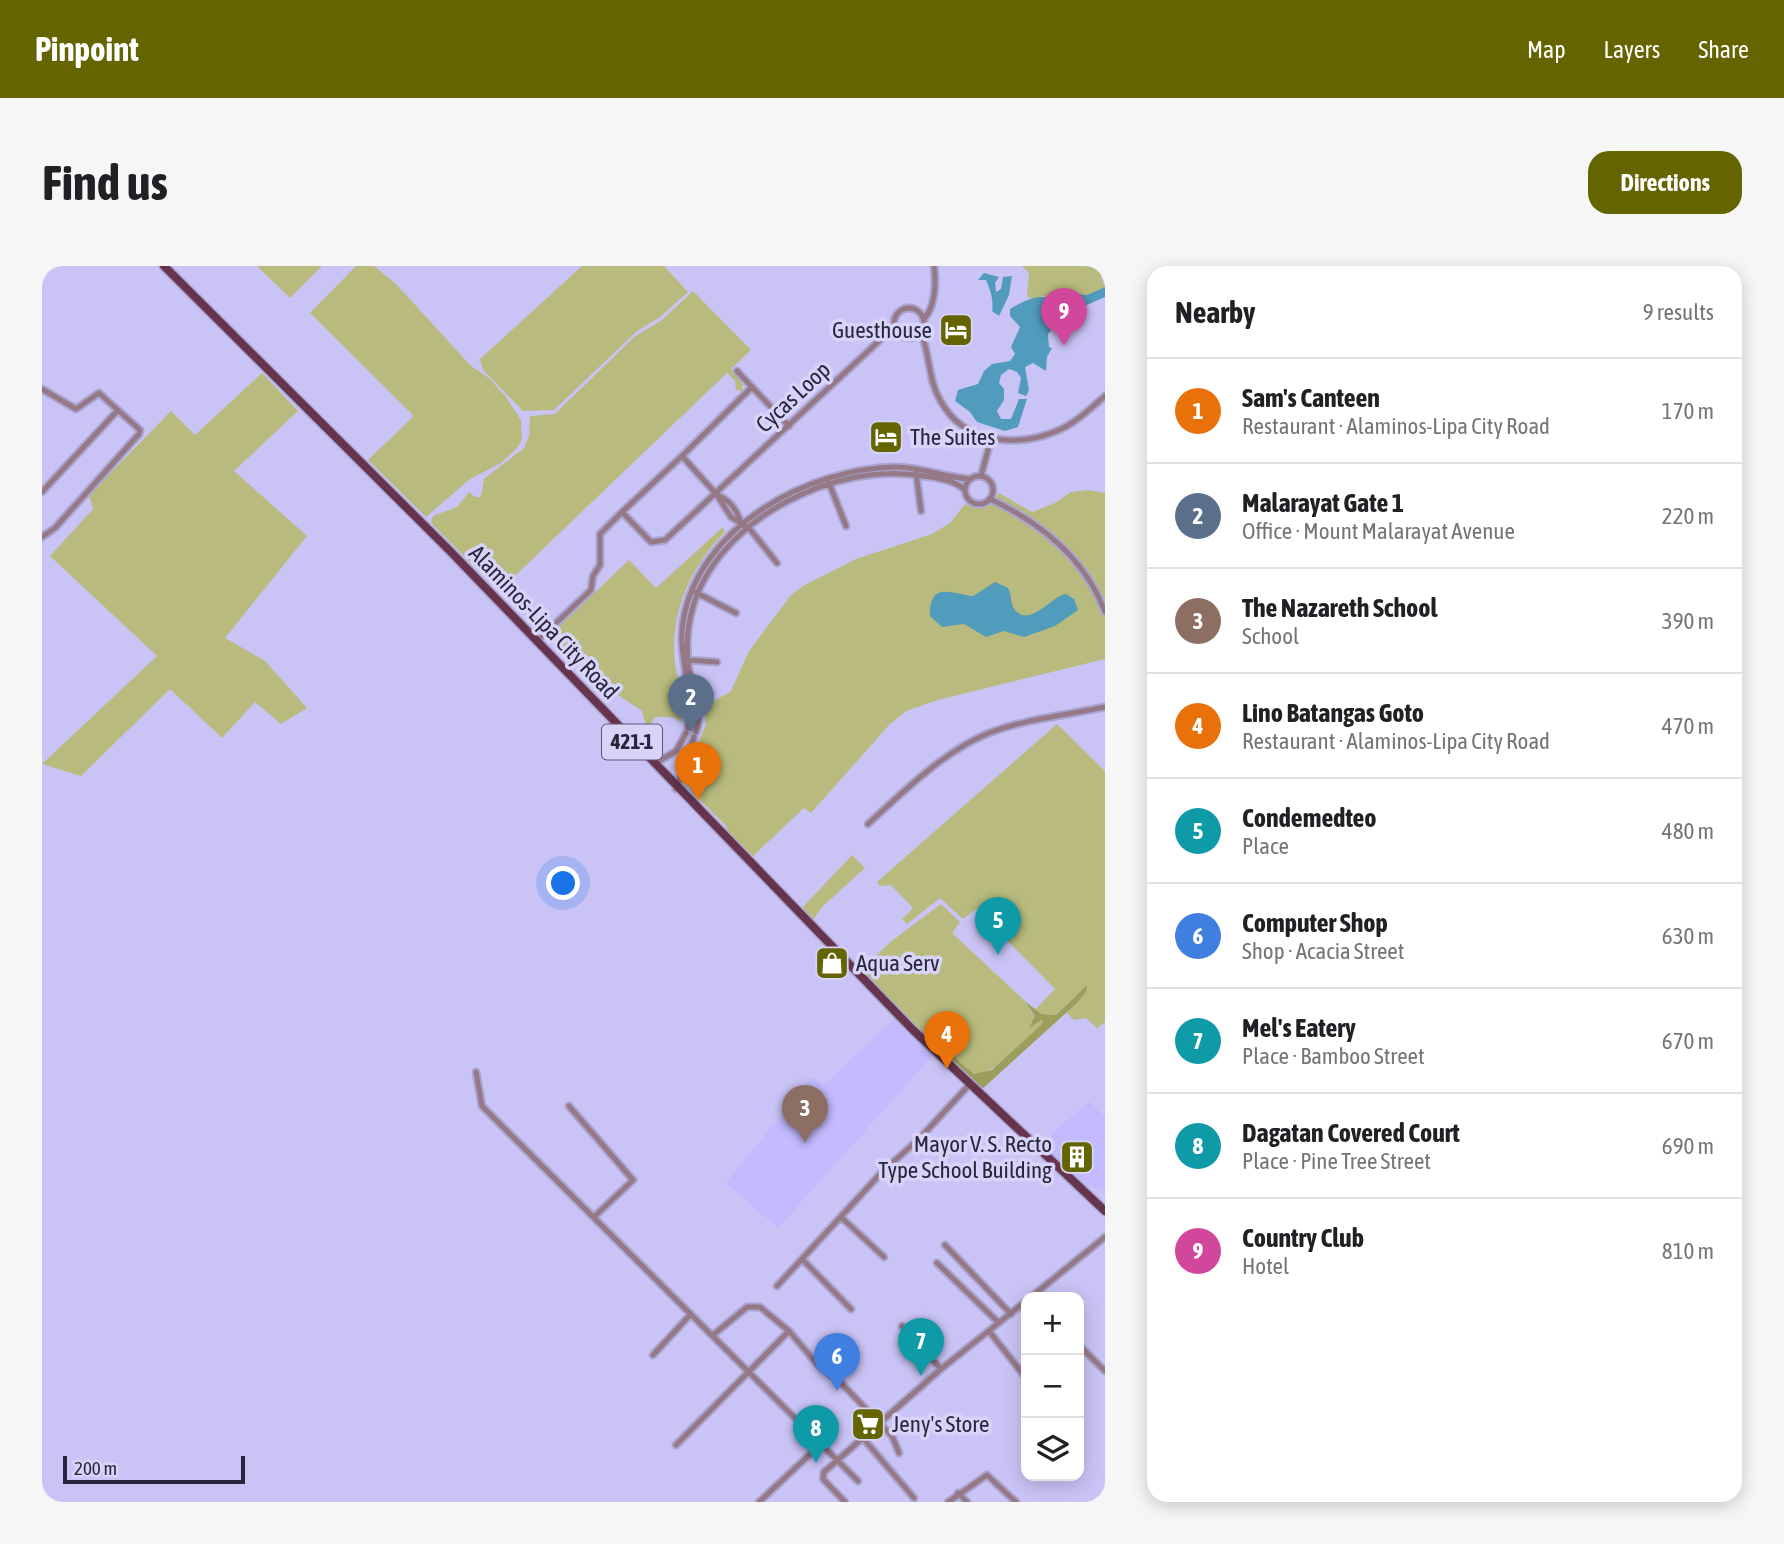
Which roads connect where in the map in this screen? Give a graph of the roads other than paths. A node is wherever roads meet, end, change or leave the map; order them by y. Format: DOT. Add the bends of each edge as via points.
graph roads {
  1 [pos="164,266"];
  2 [pos="934,266"];
  3 [pos="924,319"];
  4 [pos="894,327"];
  5 [pos="921,333"];
  6 [pos="737,371"];
  7 [pos="752,387"];
  8 [pos="42,389"];
  9 [pos="1105,396"];
  10 [pos="118,410"];
  11 [pos="789,426"];
  12 [pos="990,439"];
  13 [pos="682,456"];
  14 [pos="915,471"];
  15 [pos="981,476"];
  16 [pos="969,480"];
  17 [pos="828,481"];
  18 [pos="964,489"];
  19 [pos="42,492"];
  20 [pos="717,494"];
  21 [pos="990,499"];
  22 [pos="921,511"];
  23 [pos="622,512"];
  24 [pos="744,525"];
  25 [pos="846,526"];
  26 [pos="42,537"];
  27 [pos="778,563"];
  28 [pos="695,591"];
  29 [pos="1105,612"];
  30 [pos="736,613"];
  31 [pos="536,642"];
  32 [pos="685,660"];
  33 [pos="717,662"];
  34 [pos="1105,707"];
  35 [pos="682,740"];
  36 [pos="691,744"];
  37 [pos="653,764"];
  38 [pos="677,789"];
  39 [pos="868,824"];
  40 [pos="476,1072"];
  41 [pos="970,1084"];
  42 [pos="569,1106"];
  43 [pos="1105,1211"];
  44 [pos="594,1217"];
  45 [pos="841,1217"];
  46 [pos="1105,1237"];
  47 [pos="945,1245"];
  48 [pos="884,1257"];
  49 [pos="802,1259"];
  50 [pos="937,1263"];
  51 [pos="777,1286"];
  52 [pos="1037,1292"];
  53 [pos="1021,1305"];
  54 [pos="850,1309"];
  55 [pos="691,1314"];
  56 [pos="1011,1314"];
  57 [pos="999,1323"];
  58 [pos="902,1326"];
  59 [pos="789,1331"];
  60 [pos="989,1331"];
  61 [pos="713,1335"];
  62 [pos="1084,1350"];
  63 [pos="653,1355"];
  64 [pos="940,1369"];
  65 [pos="749,1371"];
  66 [pos="1105,1371"];
  67 [pos="1021,1372"];
  68 [pos="878,1423"];
  69 [pos="862,1437"];
  70 [pos="822,1443"];
  71 [pos="676,1445"];
  72 [pos="899,1453"];
  73 [pos="837,1459"];
  74 [pos="858,1481"];
  75 [pos="958,1493"];
  76 [pos="914,1498"];
  77 [pos="759,1502"];
  78 [pos="845,1502"];
  79 [pos="948,1502"];
  80 [pos="967,1502"];
  81 [pos="1016,1502"];
  1 -- 31 [label="main road, Alaminos-Lipa City Road / 421-1"];
  2 -- 3 [label="street" via="934,292"];
  3 -- 4 [label="street, Cycas Loop" via="915,309 906,308 895,315"];
  3 -- 5 [label="street"];
  4 -- 5 [label="street" via="903,338"];
  4 -- 11 [label="street, Cycas Loop"];
  5 -- 12 [label="street" via="929,372 945,409 964,428"];
  6 -- 7 [label="street"];
  7 -- 11 [label="street"];
  7 -- 13 [label="street"];
  8 -- 10 [label="street" via="76,409 97,392"];
  9 -- 12 [label="street" via="1060,429 1028,438"];
  10 -- 19 [label="street"];
  10 -- 26 [label="street" via="136,425 139,434 51,533"];
  11 -- 20 [label="street, Cycas Loop"];
  12 -- 15 [label="street"];
  13 -- 20 [label="street"];
  13 -- 23 [label="street"];
  14 -- 16 [label="street"];
  14 -- 17 [label="street"];
  14 -- 18 [label="street"];
  14 -- 22 [label="street"];
  15 -- 16 [label="street"];
  15 -- 21 [label="street" via="992,485"];
  16 -- 18 [label="street"];
  17 -- 24 [label="street"];
  17 -- 25 [label="street"];
  18 -- 21 [label="street" via="974,503"];
  20 -- 23 [label="street, Cycas Loop" via="659,543 648,539"];
  20 -- 24 [label="street" via="726,499"];
  21 -- 29 [label="street" via="1038,525 1069,553"];
  23 -- 31 [label="street" via="598,538 600,565 589,593"];
  24 -- 27 [label="street"];
  24 -- 28 [label="street"];
  28 -- 30 [label="street"];
  28 -- 32 [label="street"];
  31 -- 37 [label="main road, Alaminos-Lipa City Road / 421-1"];
  32 -- 33 [label="street"];
  32 -- 35 [label="street" via="689,706"];
  32 -- 36 [label="street" via="698,709"];
  34 -- 39 [label="street" via="1002,729 977,739 954,752"];
  35 -- 36 [label="street"];
  35 -- 37 [label="street" via="672,755"];
  36 -- 38 [label="street"];
  37 -- 38 [label="main road, Alaminos-Lipa City Road / 421-1"];
  38 -- 41 [label="main road, Alaminos-Lipa City Road / 421-1"];
  40 -- 44 [label="street" via="482,1106"];
  41 -- 43 [label="main road, Alaminos-Lipa City Road / 421-1"];
  41 -- 45 [label="street"];
  42 -- 44 [label="street" via="633,1180"];
  44 -- 55 [label="street"];
  45 -- 48 [label="street"];
  45 -- 49 [label="street"];
  46 -- 52 [label="street"];
  47 -- 56 [label="street"];
  49 -- 51 [label="street"];
  49 -- 54 [label="street"];
  50 -- 57 [label="street"];
  53 -- 56 [label="street"];
  55 -- 61 [label="street"];
  55 -- 63 [label="street"];
  56 -- 57 [label="street"];
  57 -- 60 [label="street"];
  58 -- 64 [label="street"];
  59 -- 61 [label="street" via="754,1304"];
  59 -- 65 [label="street"];
  59 -- 68 [label="street"];
  60 -- 64 [label="street"];
  60 -- 67 [label="street"];
  61 -- 65 [label="street"];
  62 -- 66 [label="street"];
  64 -- 68 [label="street"];
  65 -- 70 [label="street"];
  65 -- 71 [label="street"];
  68 -- 69 [label="street"];
  68 -- 72 [label="street" via="892,1436"];
  69 -- 73 [label="street"];
  69 -- 76 [label="street"];
  70 -- 73 [label="street"];
  70 -- 77 [label="street"];
  73 -- 74 [label="street"];
  73 -- 78 [label="street" via="822,1476"];
  75 -- 79 [label="street"];
  75 -- 80 [label="street"];
  75 -- 81 [label="street" via="991,1475"];
}
